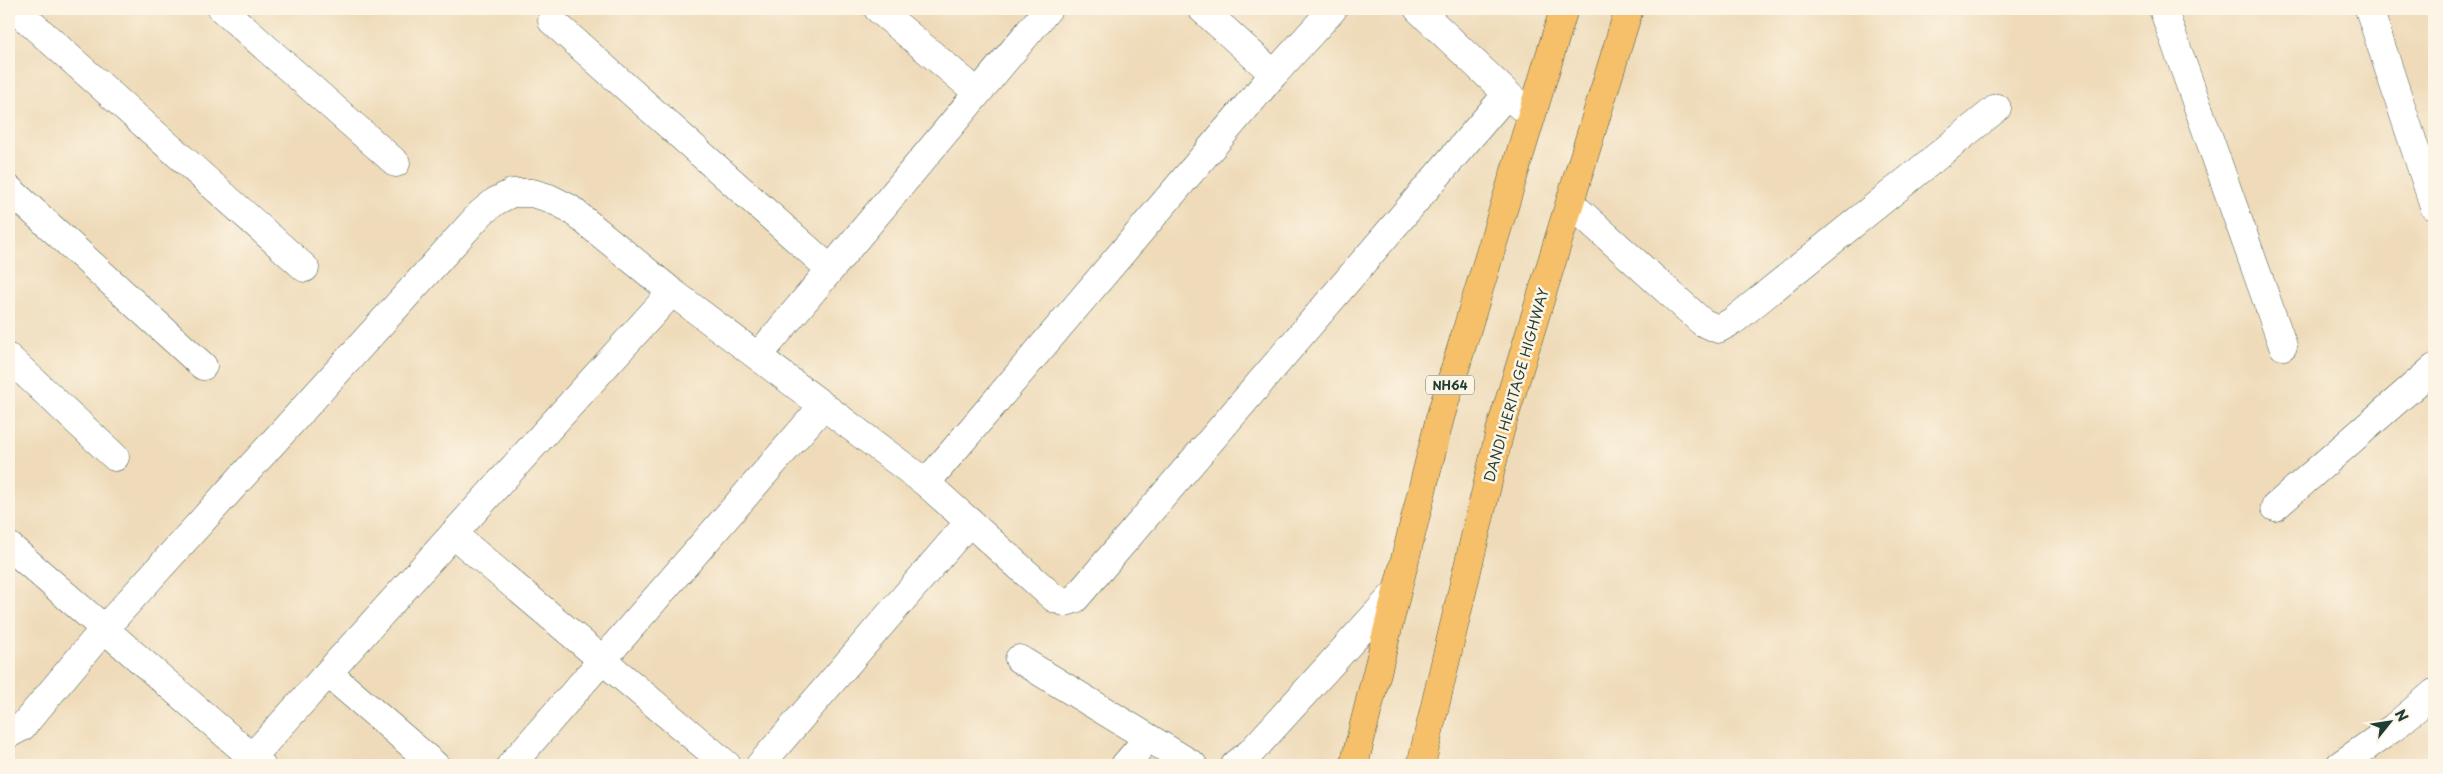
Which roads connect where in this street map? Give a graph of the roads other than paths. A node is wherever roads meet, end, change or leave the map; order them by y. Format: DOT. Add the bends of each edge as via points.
graph roads {
  1 [pos="15,9"];
  2 [pos="222,9"];
  3 [pos="878,9"];
  4 [pos="1048,9"];
  5 [pos="1202,9"];
  6 [pos="1333,9"];
  7 [pos="1418,9"];
  8 [pos="1564,9"];
  9 [pos="1629,9"];
  10 [pos="2164,9"];
  11 [pos="2370,9"];
  12 [pos="552,21"];
  13 [pos="1274,74"];
  14 [pos="978,93"];
  15 [pos="1507,94"];
  16 [pos="1997,108"];
  17 [pos="1531,117"];
  18 [pos="396,164"];
  19 [pos="9,188"];
  20 [pos="1570,203"];
  21 [pos="2434,206"];
  22 [pos="306,268"];
  23 [pos="830,269"];
  24 [pos="672,292"];
  25 [pos="2283,346"];
  26 [pos="759,355"];
  27 [pos="9,358"];
  28 [pos="203,366"];
  29 [pos="2434,368"];
  30 [pos="823,406"];
  31 [pos="116,457"];
  32 [pos="926,483"];
  33 [pos="2275,507"];
  34 [pos="970,521"];
  35 [pos="453,534"];
  36 [pos="9,546"];
  37 [pos="1397,591"];
  38 [pos="104,629"];
  39 [pos="1019,659"];
  40 [pos="602,660"];
  41 [pos="328,673"];
  42 [pos="2434,693"];
  43 [pos="9,734"];
  44 [pos="1148,738"];
  45 [pos="256,761"];
  46 [pos="1353,761"];
  47 [pos="2345,764"];
  48 [pos="435,765"];
  49 [pos="511,765"];
  50 [pos="727,765"];
  51 [pos="760,765"];
  52 [pos="1125,765"];
  53 [pos="1193,765"];
  54 [pos="1235,765"];
  55 [pos="1421,765"];
  1 -- 22 [label="street"];
  2 -- 18 [label="street"];
  3 -- 14 [label="street"];
  4 -- 14 [label="street"];
  5 -- 13 [label="street"];
  6 -- 13 [label="street"];
  7 -- 15 [label="street"];
  8 -- 17 [label="main road, NH64"];
  9 -- 20 [label="main road, DANDI HERITAGE HIGHWAY"];
  10 -- 25 [label="street"];
  11 -- 21 [label="street"];
  12 -- 23 [label="street"];
  13 -- 32 [label="street"];
  14 -- 23 [label="street"];
  15 -- 17 [label="street"];
  15 -- 34 [label="street" via="1075,599 1065,602 1054,598"];
  16 -- 20 [label="street" via="1733,321 1718,329 1702,322"];
  17 -- 37 [label="main road, NH64" via="1440,418"];
  19 -- 28 [label="street"];
  20 -- 55 [label="main road, DANDI HERITAGE HIGHWAY" via="1500,431"];
  23 -- 26 [label="street"];
  24 -- 26 [label="street"];
  24 -- 35 [label="street"];
  24 -- 38 [label="street" via="562,205 532,193 512,193 496,201 481,213"];
  26 -- 30 [label="street"];
  27 -- 31 [label="street"];
  29 -- 33 [label="street"];
  30 -- 32 [label="street"];
  30 -- 40 [label="street"];
  32 -- 34 [label="street"];
  34 -- 51 [label="street"];
  35 -- 40 [label="street"];
  35 -- 41 [label="street"];
  36 -- 38 [label="street"];
  37 -- 46 [label="main road, NH64"];
  37 -- 54 [label="street" via="1251,752"];
  38 -- 43 [label="street" via="22,727"];
  38 -- 45 [label="street"];
  39 -- 44 [label="street"];
  40 -- 49 [label="street"];
  40 -- 50 [label="street"];
  41 -- 45 [label="street"];
  41 -- 48 [label="street"];
  42 -- 47 [label="street"];
  44 -- 52 [label="street"];
  44 -- 53 [label="street"];
}
